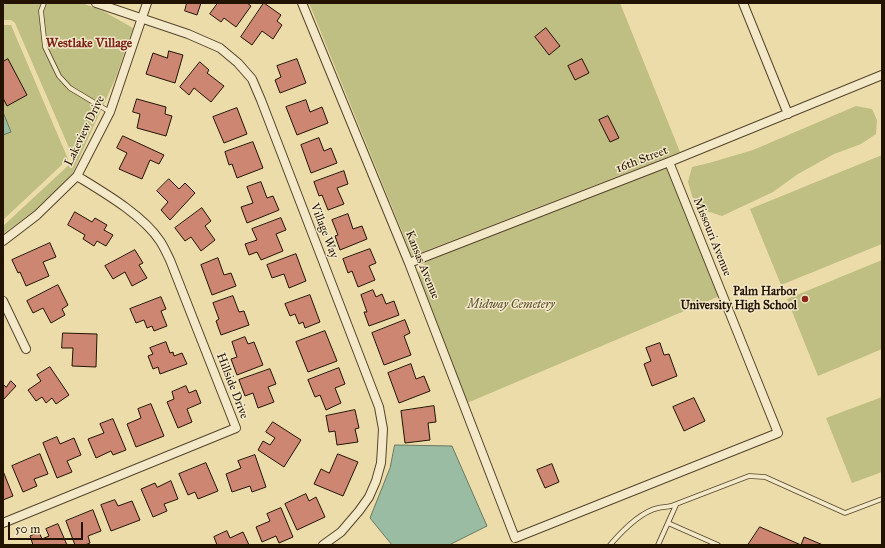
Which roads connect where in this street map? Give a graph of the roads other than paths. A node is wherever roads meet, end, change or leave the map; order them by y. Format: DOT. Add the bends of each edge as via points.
graph roads {
  1 [pos="44,3"];
  2 [pos="96,3"];
  3 [pos="147,3"];
  4 [pos="302,3"];
  5 [pos="743,3"];
  6 [pos="142,19"];
  7 [pos="882,75"];
  8 [pos="110,112"];
  9 [pos="788,114"];
  10 [pos="669,162"];
  11 [pos="77,176"];
  12 [pos="3,241"];
  13 [pos="409,263"];
  14 [pos="3,301"];
  15 [pos="26,349"];
  16 [pos="882,499"];
  17 [pos="676,505"];
  18 [pos="3,523"];
  19 [pos="668,523"];
  20 [pos="515,538"];
  21 [pos="323,545"];
  22 [pos="610,545"];
  23 [pos="658,545"];
  24 [pos="718,545"];
  1 -- 8 [label="lane" via="41,10 45,47 59,76 70,88"];
  2 -- 6 [label="street, Village Way"];
  3 -- 6 [label="street, Lakeview Drive"];
  4 -- 13 [label="street, Kansas Avenue"];
  5 -- 9 [label="street"];
  6 -- 8 [label="street, Lakeview Drive"];
  6 -- 21 [label="street, Village Way" via="220,48 252,79 379,407 383,429 381,462 376,481 359,511 341,532"];
  7 -- 9 [label="street, 16th Street"];
  8 -- 11 [label="street, Lakeview Drive"];
  9 -- 10 [label="street, 16th Street"];
  10 -- 13 [label="street, 16th Street"];
  10 -- 20 [label="street, Missouri Avenue" via="778,433"];
  11 -- 12 [label="street, Lakeview Drive" via="37,215"];
  11 -- 18 [label="street, Hillside Drive" via="128,210 159,240 170,260 236,428"];
  13 -- 20 [label="street, Kansas Avenue"];
  14 -- 15 [label="street"];
  16 -- 17 [label="lane" via="845,513 765,477 749,476"];
  17 -- 19 [label="lane"];
  17 -- 22 [label="lane" via="657,508 637,518"];
  19 -- 23 [label="lane"];
  19 -- 24 [label="lane"];
}
